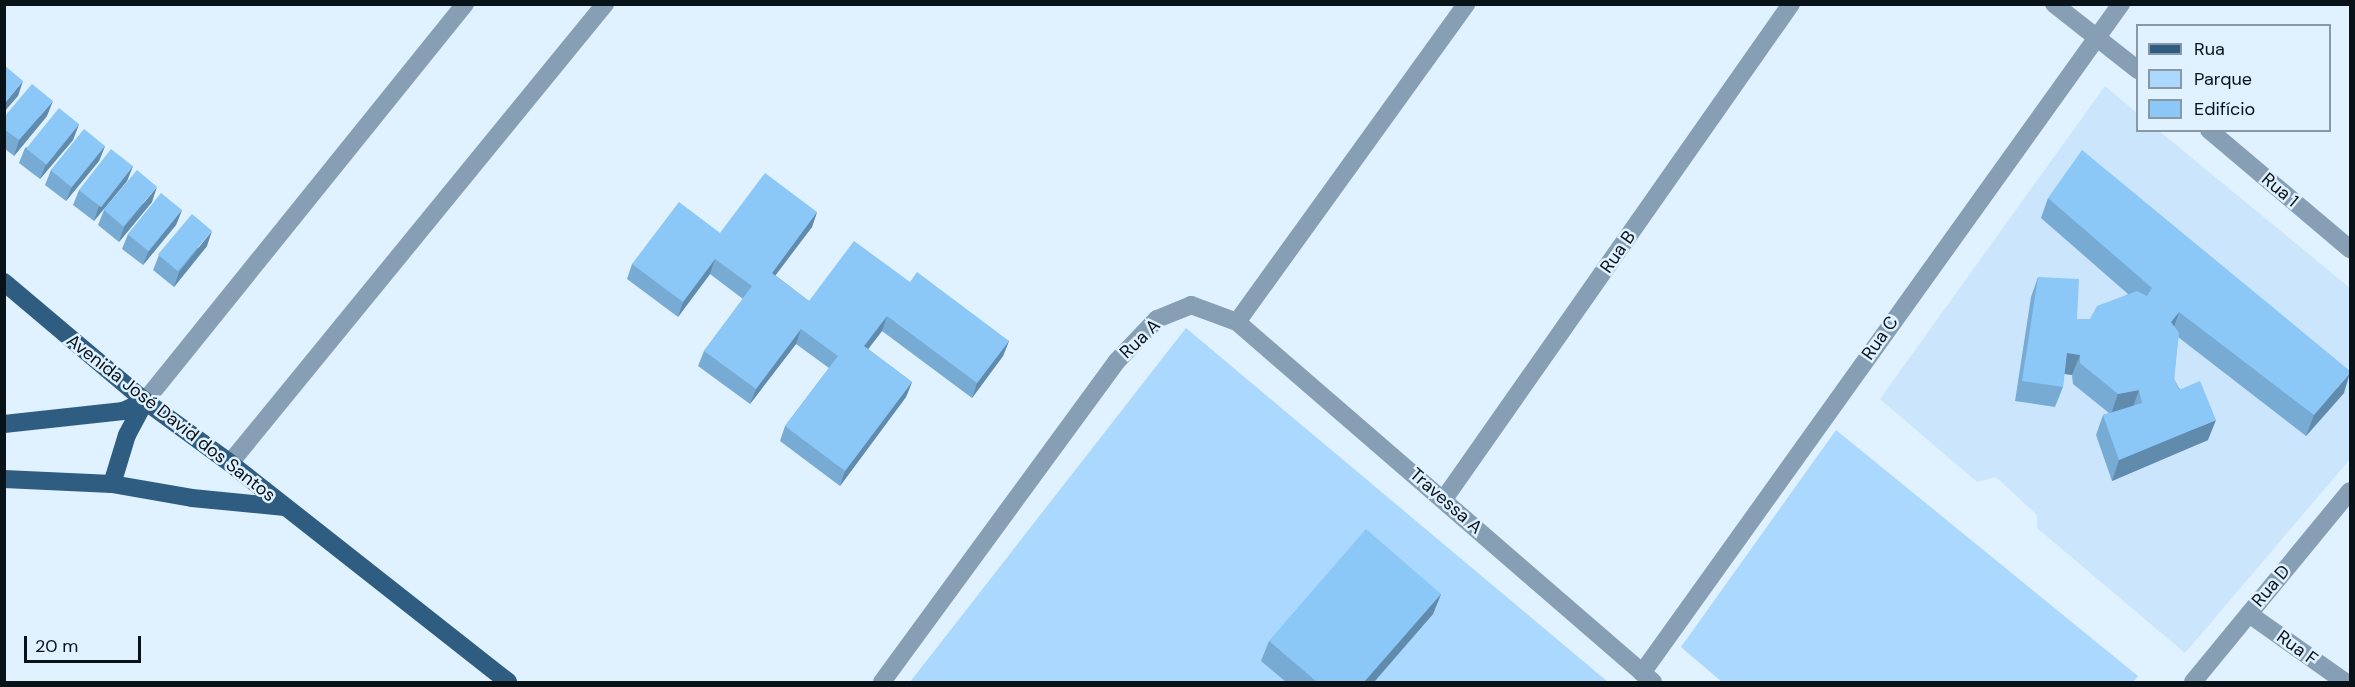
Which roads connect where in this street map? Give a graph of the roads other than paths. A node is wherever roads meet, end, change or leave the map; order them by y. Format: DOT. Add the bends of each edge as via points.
graph roads {
  1 [pos="465,4"];
  2 [pos="605,4"];
  3 [pos="1466,4"];
  4 [pos="1791,4"];
  5 [pos="2054,4"];
  6 [pos="2121,4"];
  7 [pos="2096,35"];
  8 [pos="2136,68"];
  9 [pos="2211,132"];
  10 [pos="2350,249"];
  11 [pos="4,282"];
  12 [pos="1237,322"];
  13 [pos="145,401"];
  14 [pos="4,424"];
  15 [pos="230,463"];
  16 [pos="4,479"];
  17 [pos="111,484"];
  18 [pos="2350,491"];
  19 [pos="1444,499"];
  20 [pos="284,507"];
  21 [pos="2249,614"];
  22 [pos="1648,678"];
  23 [pos="508,682"];
  24 [pos="882,682"];
  25 [pos="2193,682"];
  26 [pos="2345,682"];
  1 -- 13 [label="street"];
  2 -- 15 [label="street"];
  3 -- 12 [label="street"];
  4 -- 19 [label="street, Rua B"];
  5 -- 7 [label="street"];
  6 -- 7 [label="street, Rua C"];
  7 -- 8 [label="street"];
  7 -- 22 [label="street, Rua C"];
  9 -- 10 [label="street, Rua 1"];
  11 -- 13 [label="main road, Avenida José David dos Santos"];
  12 -- 19 [label="street, Travessa A"];
  12 -- 24 [label="street, Rua A" via="1191,305 1157,318 1117,361"];
  13 -- 14 [label="main road" via="123,411"];
  13 -- 15 [label="main road, Avenida José David dos Santos"];
  13 -- 17 [label="main road" via="127,435"];
  15 -- 20 [label="main road, Avenida José David dos Santos"];
  16 -- 17 [label="main road"];
  17 -- 20 [label="main road" via="192,498"];
  18 -- 21 [label="street, Rua D"];
  19 -- 22 [label="street, Travessa A"];
  20 -- 23 [label="main road, Avenida José David dos Santos"];
  21 -- 25 [label="street, Rua D"];
  21 -- 26 [label="street, Rua F"];
}
